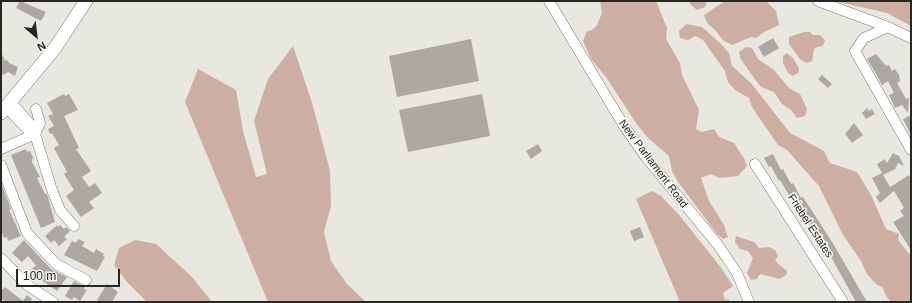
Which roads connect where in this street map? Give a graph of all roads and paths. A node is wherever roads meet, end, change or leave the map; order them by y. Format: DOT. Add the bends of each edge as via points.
graph roads {
  1 [pos="86,1"];
  2 [pos="549,1"];
  3 [pos="818,1"];
  4 [pos="888,27"];
  5 [pos="911,38"];
  6 [pos="6,107"];
  7 [pos="36,109"];
  8 [pos="33,132"];
  9 [pos="1,148"];
  10 [pos="911,150"];
  11 [pos="755,164"];
  12 [pos="1,166"];
  13 [pos="74,226"];
  14 [pos="1,258"];
  15 [pos="86,280"];
  16 [pos="53,302"];
  17 [pos="750,302"];
  18 [pos="843,302"];
  1 -- 6 [label="main road" via="55,48"];
  2 -- 17 [label="street, New Parliament Road" via="644,156 718,245 737,273"];
  3 -- 4 [label="street"];
  4 -- 5 [label="street"];
  4 -- 10 [label="street" via="864,38 855,51"];
  6 -- 8 [label="street"];
  7 -- 8 [label="street" via="40,123"];
  8 -- 9 [label="street"];
  8 -- 13 [label="street" via="60,210"];
  11 -- 18 [label="street, Friebel Estates"];
  12 -- 15 [label="street" via="28,233 56,264"];
  14 -- 16 [label="street" via="27,285"];
}
